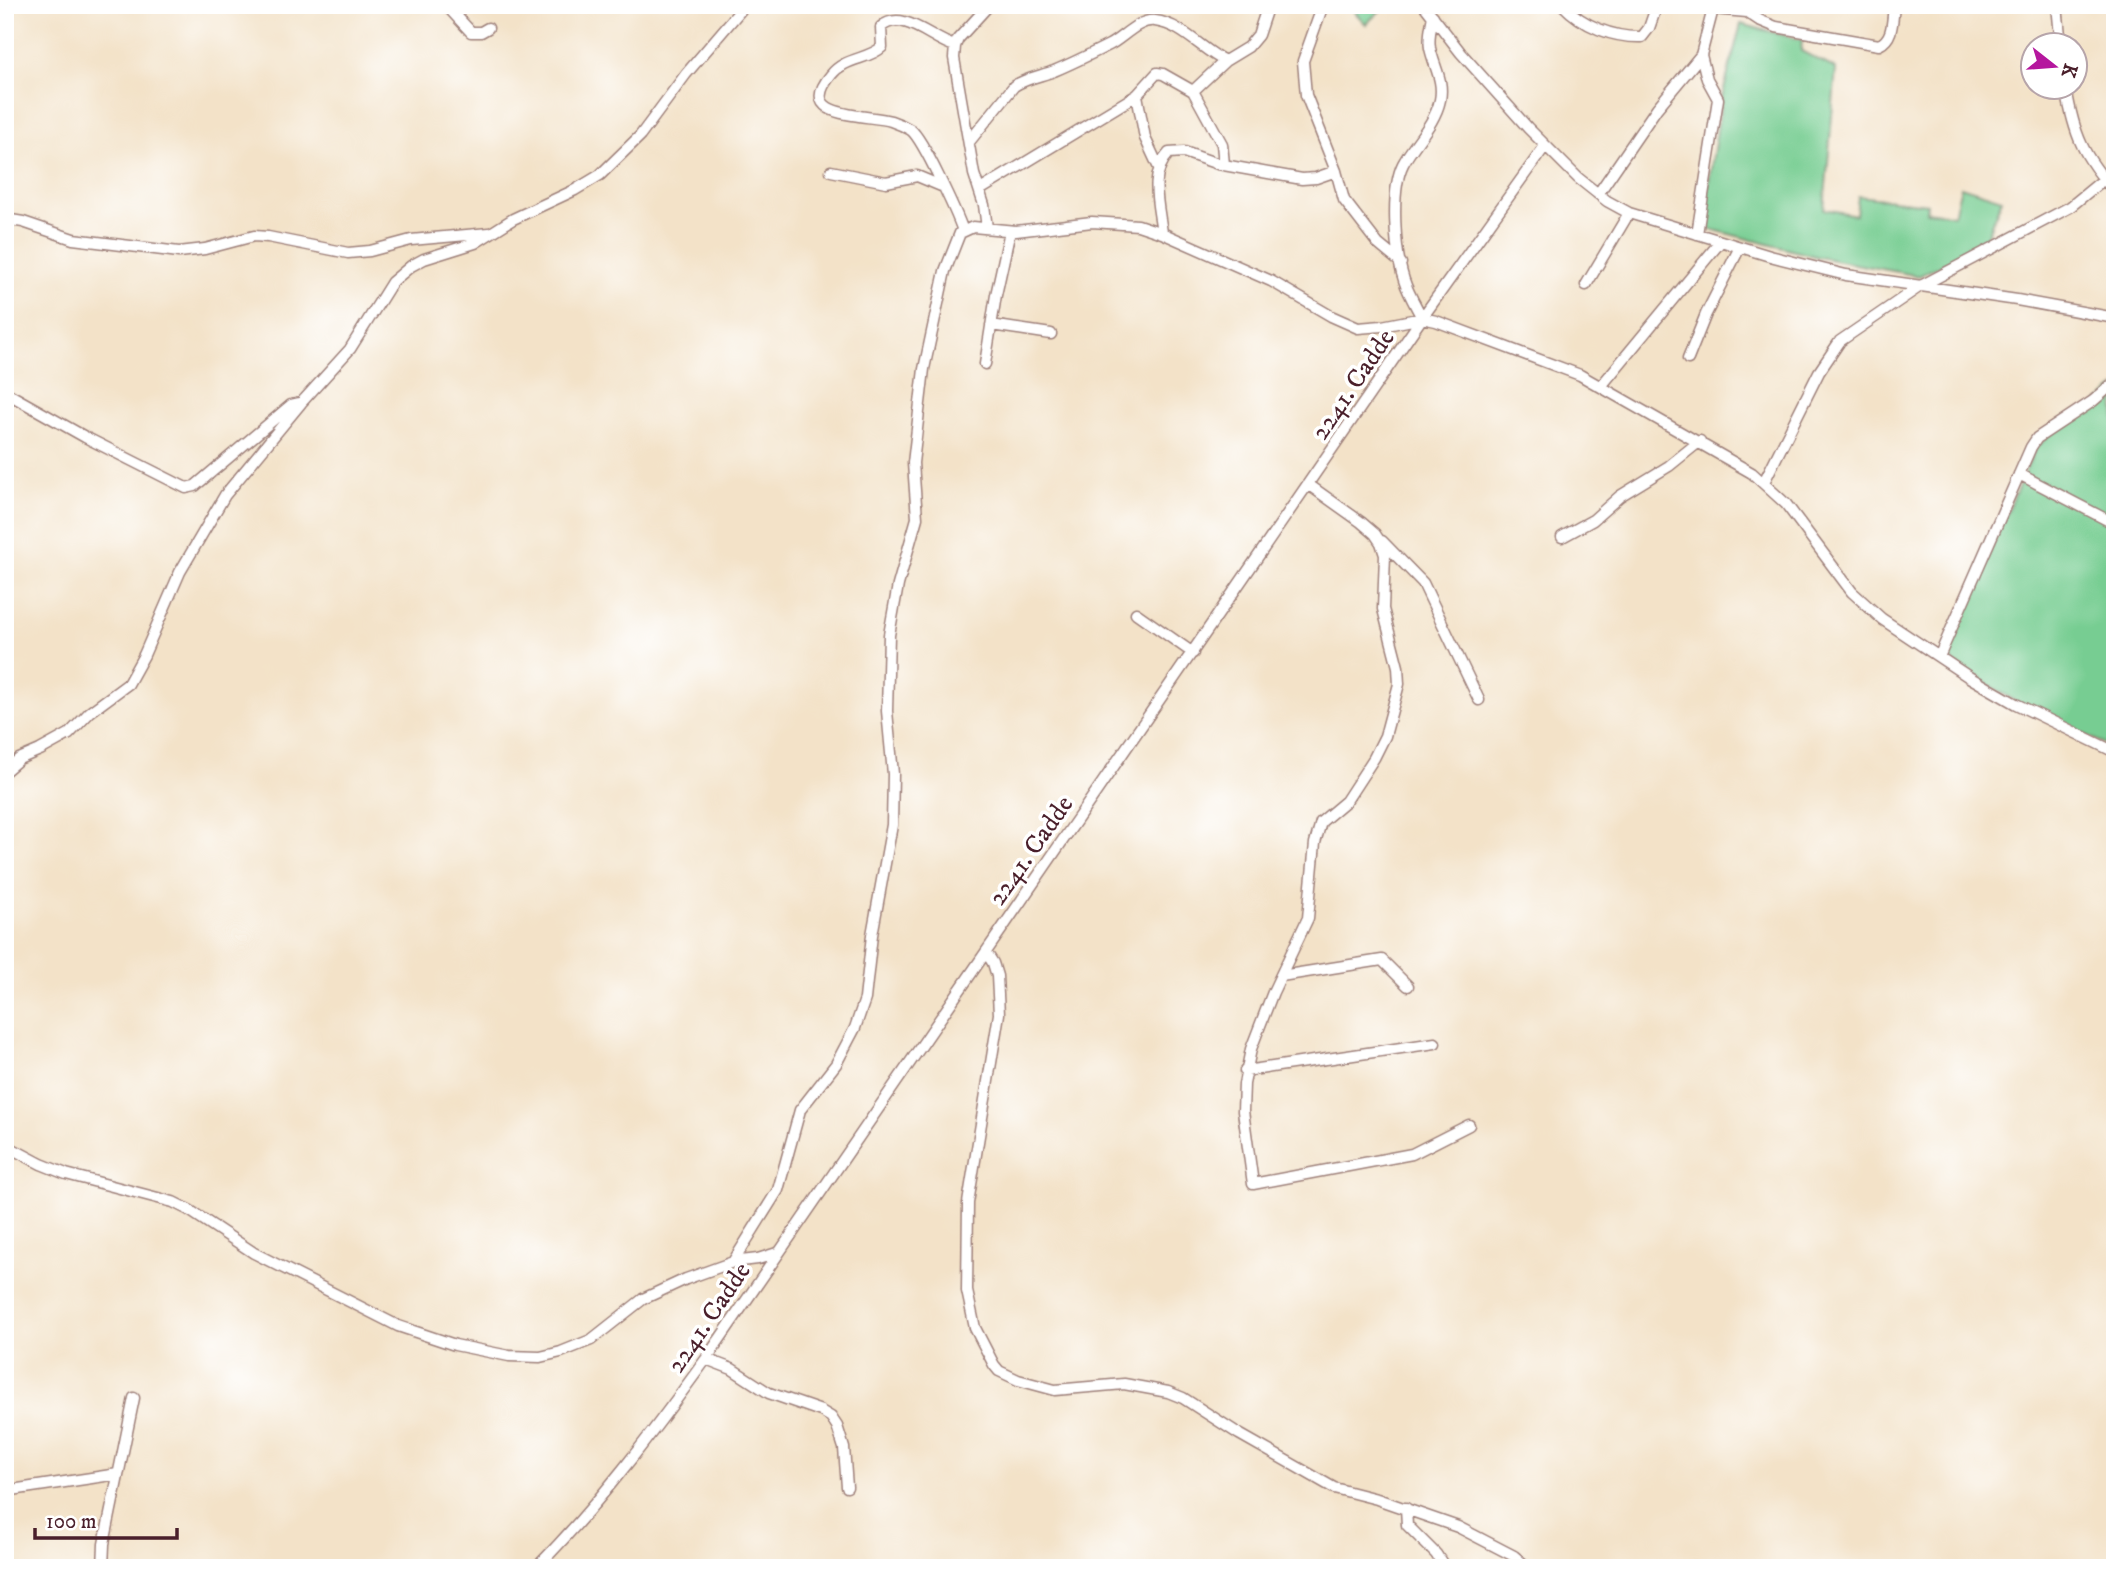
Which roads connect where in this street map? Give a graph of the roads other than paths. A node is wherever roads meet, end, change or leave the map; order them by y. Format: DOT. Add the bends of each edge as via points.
graph roads {
  1 [pos="446,5"];
  2 [pos="745,5"];
  3 [pos="989,5"];
  4 [pos="1268,5"];
  5 [pos="1323,5"];
  6 [pos="1563,5"];
  7 [pos="1657,5"];
  8 [pos="1894,5"];
  9 [pos="2057,5"];
  10 [pos="1423,6"];
  11 [pos="1709,7"];
  12 [pos="1751,9"];
  13 [pos="1433,16"];
  14 [pos="488,28"];
  15 [pos="2060,32"];
  16 [pos="955,46"];
  17 [pos="1702,55"];
  18 [pos="1225,61"];
  19 [pos="1193,91"];
  20 [pos="1137,95"];
  21 [pos="2069,102"];
  22 [pos="969,142"];
  23 [pos="1545,146"];
  24 [pos="1224,164"];
  25 [pos="1159,169"];
  26 [pos="2115,170"];
  27 [pos="831,171"];
  28 [pos="1336,171"];
  29 [pos="2104,180"];
  30 [pos="941,186"];
  31 [pos="980,190"];
  32 [pos="2115,192"];
  33 [pos="1598,194"];
  34 [pos="1629,213"];
  35 [pos="5,219"];
  36 [pos="987,228"];
  37 [pos="962,231"];
  38 [pos="1010,231"];
  39 [pos="490,233"];
  40 [pos="1163,233"];
  41 [pos="1697,234"];
  42 [pos="1721,241"];
  43 [pos="1740,247"];
  44 [pos="1401,263"];
  45 [pos="1586,285"];
  46 [pos="1919,287"];
  47 [pos="1422,318"];
  48 [pos="2115,318"];
  49 [pos="991,325"];
  50 [pos="1051,334"];
  51 [pos="1688,359"];
  52 [pos="985,364"];
  53 [pos="2115,382"];
  54 [pos="1602,385"];
  55 [pos="5,392"];
  56 [pos="301,403"];
  57 [pos="1700,441"];
  58 [pos="2020,474"];
  59 [pos="1764,482"];
  60 [pos="1309,485"];
  61 [pos="2115,524"];
  62 [pos="1562,537"];
  63 [pos="1378,538"];
  64 [pos="1136,613"];
  65 [pos="1193,653"];
  66 [pos="1939,657"];
  67 [pos="1479,700"];
  68 [pos="2115,752"];
  69 [pos="5,771"];
  70 [pos="986,952"];
  71 [pos="1281,976"];
  72 [pos="1408,986"];
  73 [pos="1436,1043"];
  74 [pos="1245,1071"];
  75 [pos="1469,1125"];
  76 [pos="5,1145"];
  77 [pos="777,1253"];
  78 [pos="733,1262"];
  79 [pos="706,1359"];
  80 [pos="134,1398"];
  81 [pos="118,1474"];
  82 [pos="847,1487"];
  83 [pos="5,1491"];
  84 [pos="1406,1508"];
  85 [pos="103,1568"];
  86 [pos="536,1568"];
  87 [pos="1445,1568"];
  88 [pos="1528,1568"];
  1 -- 14 [label="street" via="471,32"];
  2 -- 39 [label="street" via="614,163 589,183"];
  3 -- 16 [label="street"];
  4 -- 18 [label="street" via="1258,35"];
  5 -- 28 [label="street" via="1302,71 1306,95"];
  6 -- 7 [label="street" via="1574,18 1630,38 1642,37"];
  8 -- 12 [label="street" via="1890,33 1879,45 1776,27"];
  9 -- 15 [label="street"];
  10 -- 13 [label="street"];
  11 -- 12 [label="street"];
  11 -- 17 [label="street"];
  13 -- 23 [label="street" via="1490,88"];
  13 -- 44 [label="street" via="1430,43 1441,78 1440,97 1398,176 1395,205"];
  16 -- 22 [label="street"];
  16 -- 30 [label="street" via="912,24 892,21 881,30 882,47 835,71 821,97 837,113 892,121 910,130 919,139"];
  17 -- 33 [label="street" via="1657,108"];
  17 -- 41 [label="street" via="1707,79 1718,99"];
  18 -- 19 [label="street"];
  18 -- 22 [label="street" via="1177,29 1146,21 1111,44 1014,86"];
  19 -- 20 [label="street" via="1159,73"];
  19 -- 24 [label="street" via="1222,144"];
  20 -- 25 [label="street" via="1145,138"];
  20 -- 31 [label="street"];
  21 -- 29 [label="street" via="2078,138"];
  22 -- 31 [label="street"];
  23 -- 33 [label="street"];
  23 -- 47 [label="street, 2241. Cadde"];
  24 -- 25 [label="street" via="1177,151 1169,153"];
  24 -- 28 [label="street" via="1302,179"];
  25 -- 40 [label="street" via="1156,186"];
  26 -- 29 [label="street"];
  27 -- 30 [label="street" via="886,183 916,176"];
  28 -- 44 [label="street" via="1344,200 1357,221"];
  29 -- 32 [label="street"];
  29 -- 46 [label="street" via="2054,217"];
  30 -- 37 [label="street"];
  31 -- 36 [label="street"];
  33 -- 34 [label="street"];
  34 -- 41 [label="street"];
  34 -- 45 [label="street"];
  35 -- 39 [label="street" via="73,239 179,251 254,236 348,254 411,240"];
  36 -- 37 [label="street"];
  36 -- 38 [label="street"];
  37 -- 78 [label="street" via="945,271 926,359 913,463 917,518 889,635 892,825 865,999 836,1064 800,1110 778,1190"];
  38 -- 40 [label="street" via="1091,222 1138,225"];
  38 -- 49 [label="street"];
  39 -- 56 [label="street" via="467,247 424,259 401,274 350,349"];
  40 -- 47 [label="street" via="1271,281 1358,328"];
  41 -- 42 [label="street"];
  42 -- 43 [label="street"];
  42 -- 54 [label="street"];
  43 -- 46 [label="street" via="1846,275"];
  43 -- 51 [label="street"];
  44 -- 47 [label="street"];
  46 -- 48 [label="street"];
  46 -- 59 [label="street" via="1834,347"];
  47 -- 54 [label="street"];
  47 -- 60 [label="street, 2241. Cadde"];
  49 -- 50 [label="street"];
  49 -- 52 [label="street"];
  53 -- 58 [label="street" via="2038,438"];
  54 -- 57 [label="street"];
  55 -- 56 [label="street" via="186,488 195,486 292,405"];
  56 -- 69 [label="street" via="234,481 206,524 128,684 69,734"];
  57 -- 59 [label="street"];
  57 -- 62 [label="street" via="1593,520"];
  58 -- 61 [label="street"];
  58 -- 66 [label="street"];
  59 -- 66 [label="street" via="1797,517 1860,600"];
  60 -- 63 [label="street"];
  60 -- 65 [label="street, 2241. Cadde"];
  63 -- 67 [label="street" via="1423,583"];
  63 -- 71 [label="street" via="1385,555 1385,620 1399,676 1396,695 1374,758 1346,801 1321,822 1310,908"];
  64 -- 65 [label="street"];
  65 -- 70 [label="street, 2241. Cadde"];
  66 -- 68 [label="street" via="2032,713"];
  70 -- 77 [label="street, 2241. Cadde"];
  70 -- 84 [label="street" via="996,976 999,1014 968,1203 967,1291 975,1328 994,1366 1018,1380 1055,1390 1124,1384 1168,1392 1334,1488"];
  71 -- 72 [label="street" via="1382,960"];
  71 -- 74 [label="street"];
  73 -- 74 [label="street"];
  74 -- 75 [label="street" via="1243,1111 1253,1184 1412,1154"];
  76 -- 78 [label="street" via="66,1174 173,1202 254,1253 398,1326 509,1356 561,1352 591,1339 643,1299"];
  77 -- 78 [label="street"];
  77 -- 79 [label="street, 2241. Cadde"];
  79 -- 82 [label="street" via="780,1398 831,1418 844,1448"];
  79 -- 86 [label="street, 2241. Cadde" via="613,1484"];
  80 -- 81 [label="street"];
  81 -- 83 [label="street"];
  81 -- 85 [label="street"];
  84 -- 87 [label="street" via="1407,1525"];
  84 -- 88 [label="street" via="1469,1532"];
}
